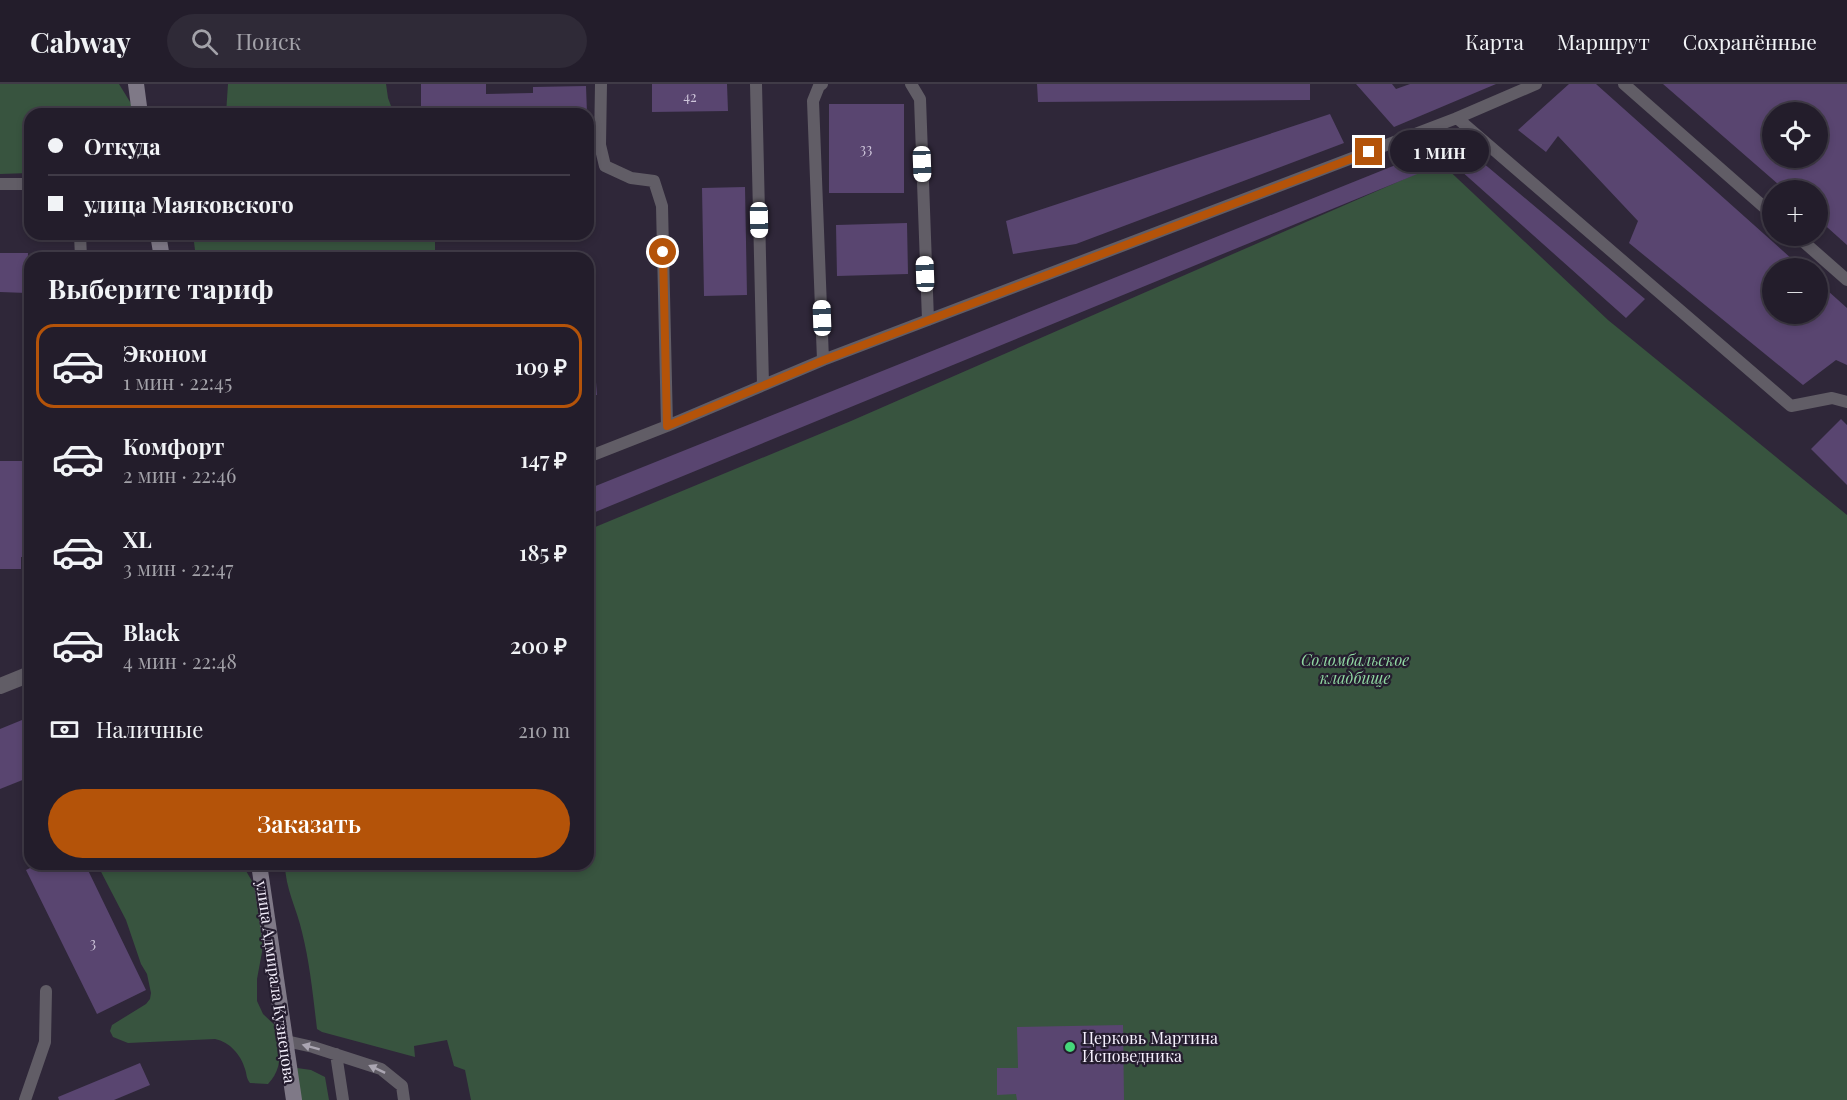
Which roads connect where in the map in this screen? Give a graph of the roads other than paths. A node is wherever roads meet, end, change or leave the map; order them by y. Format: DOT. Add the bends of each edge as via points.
graph roads {
  1 [pos="136,84"];
  2 [pos="601,84"];
  3 [pos="756,84"];
  4 [pos="822,84"];
  5 [pos="911,84"];
  6 [pos="1536,84"];
  7 [pos="1624,84"];
  8 [pos="139,108"];
  9 [pos="1457,118"];
  10 [pos="24,183"];
  11 [pos="0,184"];
  12 [pos="1762,205"];
  13 [pos="1808,246"];
  14 [pos="1847,280"];
  15 [pos="928,320"];
  16 [pos="824,360"];
  17 [pos="763,385"];
  18 [pos="1847,402"];
  19 [pos="667,426"];
  20 [pos="594,455"];
  21 [pos="24,676"];
  22 [pos="0,686"];
  23 [pos="260,870"];
  24 [pos="46,991"];
  25 [pos="286,1041"];
  26 [pos="336,1054"];
  27 [pos="25,1100"];
  28 [pos="294,1100"];
  29 [pos="342,1100"];
  30 [pos="404,1100"];
  1 -- 8 [label="main road"];
  2 -- 19 [label="lane" via="600,145 605,166 631,178 654,181 662,206"];
  3 -- 17 [label="lane"];
  4 -- 16 [label="lane" via="813,101"];
  5 -- 15 [label="lane" via="920,99"];
  6 -- 9 [label="lane"];
  7 -- 12 [label="lane"];
  9 -- 15 [label="lane"];
  9 -- 18 [label="lane" via="1791,406 1832,398"];
  10 -- 11 [label="lane"];
  13 -- 14 [label="lane"];
  15 -- 16 [label="lane"];
  16 -- 17 [label="lane"];
  17 -- 19 [label="lane"];
  19 -- 20 [label="lane"];
  21 -- 22 [label="street"];
  23 -- 25 [label="main road, улица Адмирала Кузнецова"];
  24 -- 27 [label="lane" via="45,1042"];
  26 -- 25 [label="lane, one-way"];
  25 -- 28 [label="main road, улица Адмирала Кузнецова"];
  26 -- 29 [label="lane"];
  30 -- 26 [label="lane, one-way" via="402,1086 381,1069"];
}
